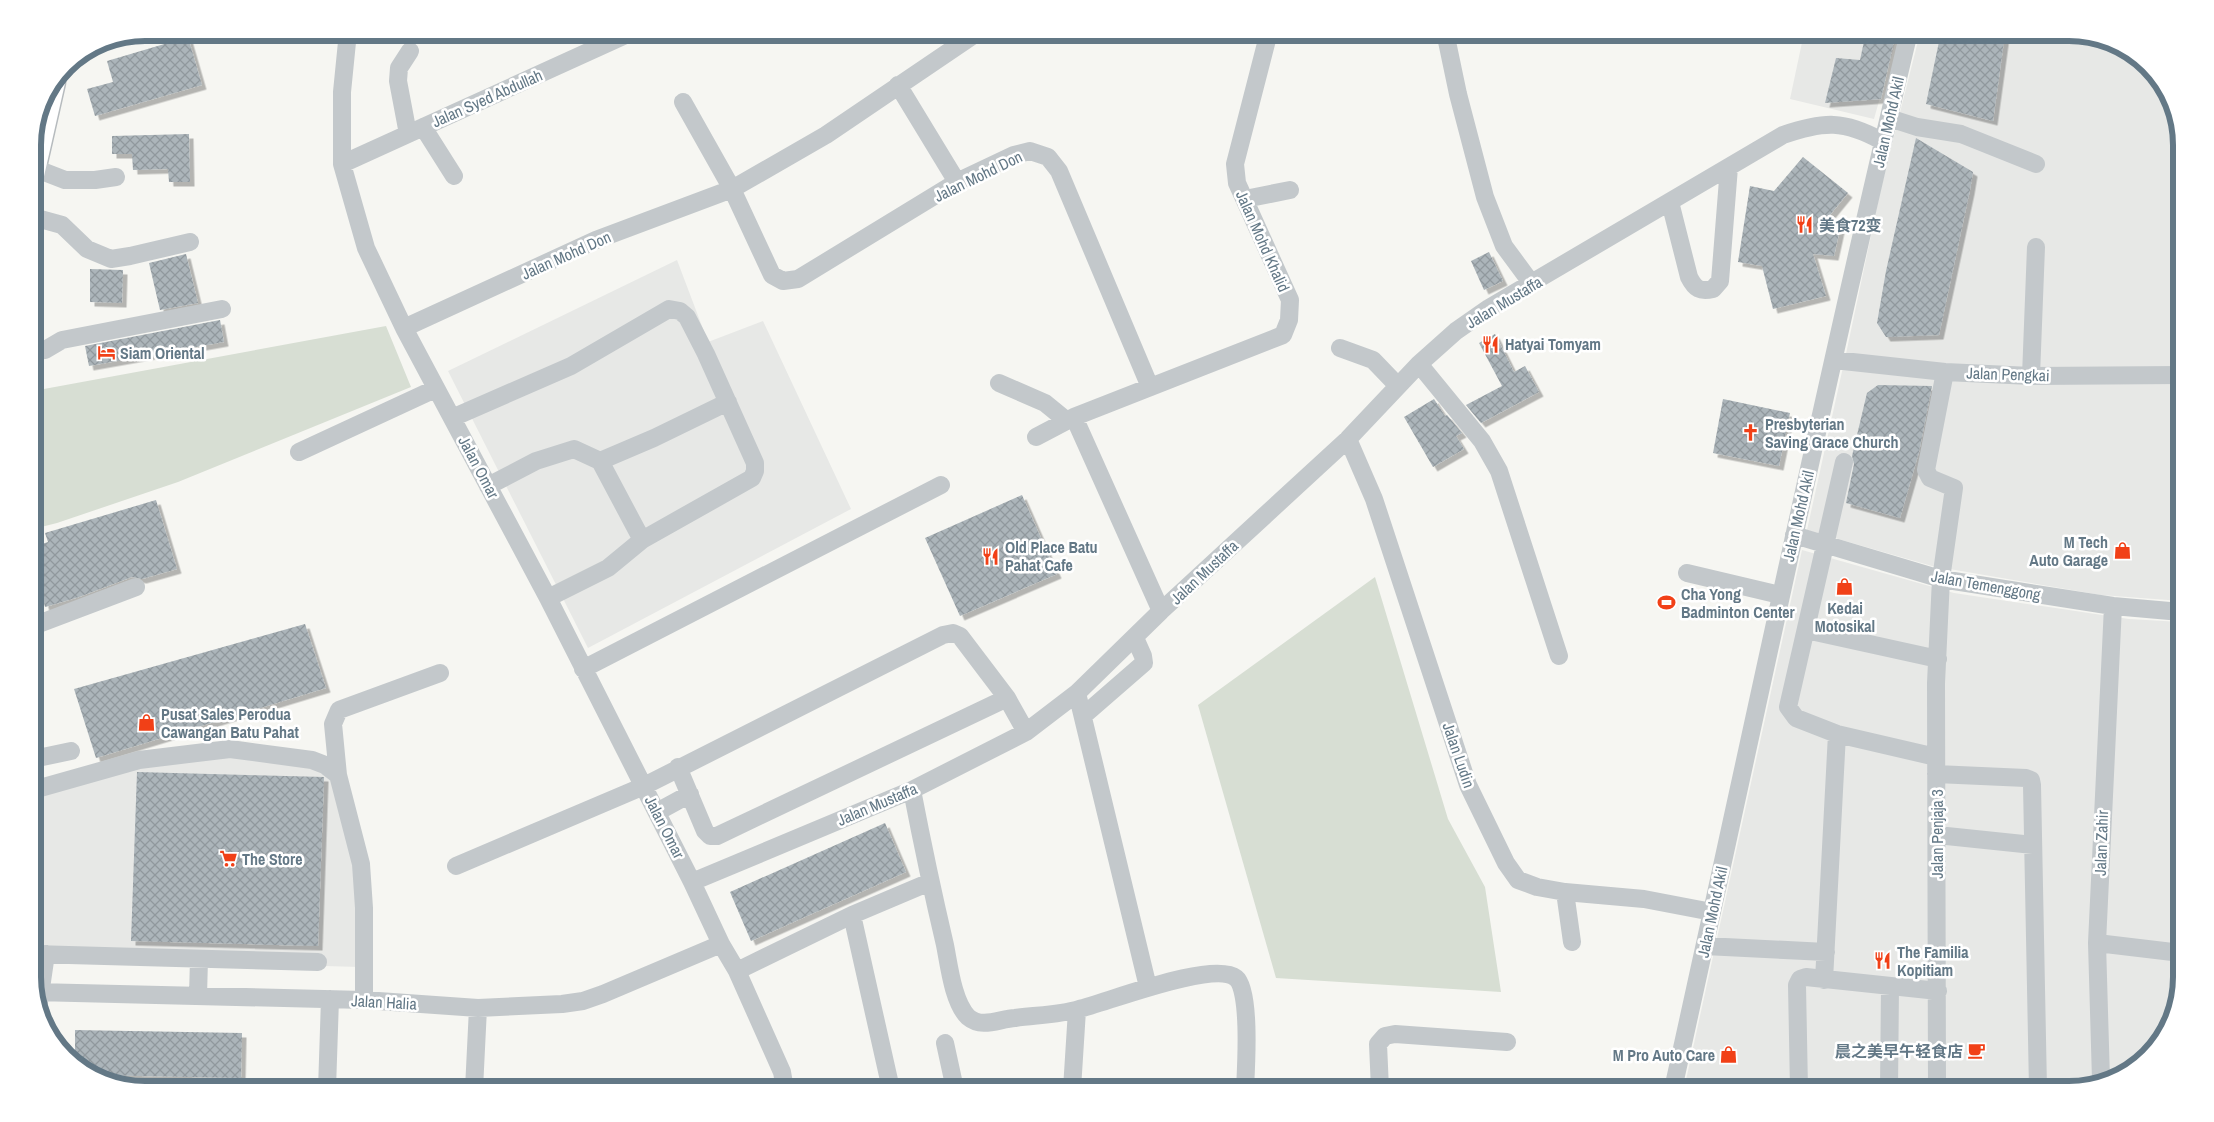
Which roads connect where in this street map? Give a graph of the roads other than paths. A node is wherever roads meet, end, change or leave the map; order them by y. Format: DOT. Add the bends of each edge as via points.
graph roads {
  1 [pos="347,41"];
  2 [pos="611,41"];
  3 [pos="964,41"];
  4 [pos="1267,41"];
  5 [pos="1447,41"];
  6 [pos="1907,41"];
  7 [pos="410,51"];
  8 [pos="898,85"];
  9 [pos="683,102"];
  10 [pos="48,110"];
  11 [pos="1888,118"];
  12 [pos="416,130"];
  13 [pos="41,140"];
  14 [pos="1882,141"];
  15 [pos="342,164"];
  16 [pos="2036,164"];
  17 [pos="1730,167"];
  18 [pos="41,173"];
  19 [pos="454,176"];
  20 [pos="116,177"];
  21 [pos="957,182"];
  22 [pos="732,189"];
  23 [pos="1290,190"];
  24 [pos="1245,198"];
  25 [pos="1670,202"];
  26 [pos="41,219"];
  27 [pos="190,242"];
  28 [pos="2036,247"];
  29 [pos="1532,284"];
  30 [pos="222,309"];
  31 [pos="404,328"];
  32 [pos="1340,348"];
  33 [pos="41,350"];
  34 [pos="1834,360"];
  35 [pos="1419,364"];
  36 [pos="1945,372"];
  37 [pos="2173,375"];
  38 [pos="2031,376"];
  39 [pos="999,383"];
  40 [pos="1398,386"];
  41 [pos="1150,388"];
  42 [pos="435,389"];
  43 [pos="728,402"];
  44 [pos="452,418"];
  45 [pos="1070,419"];
  46 [pos="1036,436"];
  47 [pos="1348,439"];
  48 [pos="299,452"];
  49 [pos="600,461"];
  50 [pos="1844,462"];
  51 [pos="941,485"];
  52 [pos="488,486"];
  53 [pos="1794,535"];
  54 [pos="642,540"];
  55 [pos="1825,545"];
  56 [pos="1687,573"];
  57 [pos="1942,579"];
  58 [pos="136,587"];
  59 [pos="1780,595"];
  60 [pos="548,598"];
  61 [pos="2113,606"];
  62 [pos="1161,611"];
  63 [pos="2173,611"];
  64 [pos="41,623"];
  65 [pos="1806,630"];
  66 [pos="1135,638"];
  67 [pos="1559,656"];
  68 [pos="1938,659"];
  69 [pos="583,669"];
  70 [pos="440,673"];
  71 [pos="1077,694"];
  72 [pos="1007,698"];
  73 [pos="1083,716"];
  74 [pos="1026,732"];
  75 [pos="1836,734"];
  76 [pos="70,751"];
  77 [pos="41,757"];
  78 [pos="1936,765"];
  79 [pos="678,768"];
  80 [pos="338,775"];
  81 [pos="644,786"];
  82 [pos="41,788"];
  83 [pos="912,790"];
  84 [pos="690,794"];
  85 [pos="657,812"];
  86 [pos="1937,835"];
  87 [pos="2033,845"];
  88 [pos="456,866"];
  89 [pos="692,882"];
  90 [pos="930,882"];
  91 [pos="1565,892"];
  92 [pos="1712,912"];
  93 [pos="852,915"];
  94 [pos="1572,942"];
  95 [pos="2097,943"];
  96 [pos="721,944"];
  97 [pos="1705,946"];
  98 [pos="1826,952"];
  99 [pos="2173,952"];
  100 [pos="41,954"];
  101 [pos="199,959"];
  102 [pos="318,962"];
  103 [pos="737,971"];
  104 [pos="1824,980"];
  105 [pos="1148,987"];
  106 [pos="1890,987"];
  107 [pos="1938,991"];
  108 [pos="43,996"];
  109 [pos="198,996"];
  110 [pos="330,999"];
  111 [pos="364,1000"];
  112 [pos="478,1008"];
  113 [pos="1077,1010"];
  114 [pos="1507,1042"];
  115 [pos="945,1043"];
  116 [pos="2101,1075"];
  117 [pos="326,1081"];
  118 [pos="474,1081"];
  119 [pos="784,1081"];
  120 [pos="889,1081"];
  121 [pos="953,1081"];
  122 [pos="1073,1081"];
  123 [pos="1245,1081"];
  124 [pos="1380,1081"];
  125 [pos="1675,1081"];
  126 [pos="1799,1081"];
  127 [pos="1889,1081"];
  128 [pos="1936,1081"];
  129 [pos="2038,1081"];
  1 -- 15 [label="street, Jalan Omar" via="342,92"];
  2 -- 12 [label="street, Jalan Syed Abdullah"];
  3 -- 8 [label="street, Jalan Mohd Don"];
  4 -- 24 [label="street, Jalan Mohd Khalid" via="1235,164 1237,183"];
  5 -- 29 [label="street" via="1485,197 1504,246"];
  6 -- 11 [label="street, Jalan Mohd Akil"];
  7 -- 12 [label="street" via="399,68 398,80"];
  8 -- 21 [label="street"];
  8 -- 22 [label="street, Jalan Mohd Don" via="826,135"];
  9 -- 22 [label="street"];
  10 -- 13 [label="main road"];
  11 -- 14 [label="street, Jalan Mohd Akil"];
  11 -- 16 [label="street" via="1917,127 1961,134"];
  12 -- 15 [label="street, Jalan Syed Abdullah"];
  12 -- 19 [label="street"];
  14 -- 17 [label="street, Jalan Mustaffa" via="1859,129 1838,125 1807,127 1783,135"];
  14 -- 34 [label="street, Jalan Mohd Akil"];
  15 -- 31 [label="street, Jalan Omar" via="366,248"];
  17 -- 25 [label="street, Jalan Mustaffa"];
  17 -- 25 [label="street" via="1720,281 1713,289 1701,291 1689,277"];
  18 -- 20 [label="street" via="65,180"];
  21 -- 22 [label="street, Jalan Mohd Don" via="798,279 783,281 772,275"];
  21 -- 41 [label="street, Jalan Mohd Don" via="1030,151 1048,157 1059,171"];
  22 -- 31 [label="street, Jalan Mohd Don" via="596,240"];
  23 -- 24 [label="street"];
  24 -- 41 [label="street, Jalan Mohd Khalid" via="1290,300 1289,320 1283,335"];
  25 -- 29 [label="street, Jalan Mustaffa"];
  26 -- 27 [label="street" via="62,225 87,249 110,259"];
  28 -- 38 [label="street"];
  29 -- 35 [label="street, Jalan Mustaffa" via="1456,331"];
  30 -- 33 [label="street" via="62,340"];
  31 -- 42 [label="street, Jalan Omar"];
  32 -- 40 [label="street" via="1373,360"];
  34 -- 36 [label="street, Jalan Pengkai"];
  34 -- 53 [label="street, Jalan Mohd Akil"];
  35 -- 40 [label="street, Jalan Mustaffa"];
  35 -- 67 [label="street" via="1482,441 1499,471"];
  36 -- 38 [label="street, Jalan Pengkai"];
  36 -- 57 [label="street, Jalan Penjaja 3" via="1926,470 1930,478 1954,488"];
  37 -- 38 [label="street, Jalan Pengkai"];
  39 -- 45 [label="street" via="1045,403"];
  40 -- 47 [label="street, Jalan Mustaffa"];
  41 -- 45 [label="street, Jalan Mohd Khalid"];
  42 -- 44 [label="street, Jalan Omar"];
  42 -- 48 [label="street"];
  43 -- 44 [label="street" via="687,317 680,311 668,309 571,366"];
  43 -- 49 [label="street"];
  43 -- 54 [label="street" via="755,463 752,478"];
  44 -- 52 [label="street, Jalan Omar"];
  45 -- 46 [label="street, Jalan Mohd Khalid"];
  45 -- 62 [label="street"];
  47 -- 62 [label="street, Jalan Mustaffa"];
  47 -- 91 [label="street, Jalan Ludin" via="1374,499 1478,808 1518,880"];
  49 -- 52 [label="street" via="574,449 536,461"];
  49 -- 54 [label="street"];
  50 -- 55 [label="street"];
  51 -- 69 [label="street"];
  52 -- 60 [label="street, Jalan Omar"];
  53 -- 55 [label="street, Jalan Temenggong"];
  53 -- 59 [label="street, Jalan Mohd Akil"];
  54 -- 60 [label="street" via="608,568"];
  55 -- 57 [label="street, Jalan Temenggong"];
  55 -- 65 [label="street"];
  56 -- 59 [label="street"];
  57 -- 61 [label="street, Jalan Temenggong"];
  57 -- 68 [label="street, Jalan Penjaja 3"];
  58 -- 64 [label="street"];
  59 -- 92 [label="street, Jalan Mohd Akil"];
  60 -- 69 [label="street, Jalan Omar"];
  61 -- 63 [label="street, Jalan Temenggong"];
  61 -- 95 [label="street, Jalan Zahir"];
  62 -- 66 [label="street, Jalan Mustaffa"];
  65 -- 68 [label="street"];
  65 -- 75 [label="street" via="1788,707 1796,718"];
  66 -- 71 [label="street, Jalan Mustaffa"];
  66 -- 73 [label="street" via="1144,663"];
  68 -- 78 [label="street, Jalan Penjaja 3"];
  69 -- 81 [label="street, Jalan Omar"];
  70 -- 80 [label="street" via="338,710 333,724"];
  71 -- 73 [label="street"];
  71 -- 74 [label="street, Jalan Mustaffa"];
  72 -- 74 [label="street"];
  72 -- 79 [label="street" via="960,636 953,633 943,635"];
  72 -- 84 [label="street" via="717,836 710,836 705,831"];
  73 -- 105 [label="street"];
  74 -- 83 [label="street, Jalan Mustaffa"];
  75 -- 78 [label="street"];
  75 -- 98 [label="street"];
  76 -- 77 [label="street"];
  78 -- 86 [label="street, Jalan Penjaja 3"];
  78 -- 87 [label="street" via="2031,780"];
  79 -- 81 [label="street"];
  79 -- 84 [label="street"];
  80 -- 82 [label="street" via="312,760 230,749 138,760"];
  80 -- 111 [label="street" via="361,864"];
  81 -- 85 [label="street, Jalan Omar"];
  81 -- 88 [label="street"];
  83 -- 89 [label="street, Jalan Mustaffa"];
  83 -- 90 [label="street"];
  84 -- 85 [label="street"];
  85 -- 89 [label="street, Jalan Omar"];
  86 -- 87 [label="street"];
  86 -- 107 [label="street, Jalan Penjaja 3"];
  87 -- 129 [label="street"];
  89 -- 96 [label="street"];
  90 -- 93 [label="street"];
  90 -- 113 [label="street" via="957,998 968,1017 983,1024"];
  91 -- 92 [label="street, Jalan Ludin" via="1644,899"];
  91 -- 94 [label="street"];
  92 -- 97 [label="street, Jalan Mohd Akil"];
  93 -- 103 [label="street"];
  93 -- 120 [label="street"];
  95 -- 99 [label="street"];
  95 -- 116 [label="street, Jalan Zahir"];
  96 -- 103 [label="street"];
  96 -- 112 [label="street, Jalan Halia" via="583,1001"];
  97 -- 98 [label="street"];
  97 -- 125 [label="street, Jalan Mohd Akil"];
  98 -- 104 [label="street"];
  100 -- 101 [label="street"];
  101 -- 102 [label="street"];
  101 -- 109 [label="street"];
  103 -- 119 [label="street"];
  104 -- 106 [label="street"];
  104 -- 126 [label="street" via="1806,976 1797,985"];
  105 -- 113 [label="street"];
  105 -- 123 [label="street" via="1223,972 1236,978 1243,991 1247,1034"];
  106 -- 107 [label="street"];
  106 -- 127 [label="street"];
  107 -- 128 [label="street, Jalan Penjaja 3"];
  108 -- 109 [label="street, Jalan Halia"];
  109 -- 110 [label="street, Jalan Halia"];
  110 -- 111 [label="street, Jalan Halia"];
  110 -- 117 [label="street"];
  111 -- 112 [label="street, Jalan Halia"];
  112 -- 118 [label="street"];
  113 -- 122 [label="street"];
  114 -- 124 [label="street" via="1385,1036 1378,1044"];
  115 -- 121 [label="street"];
}
